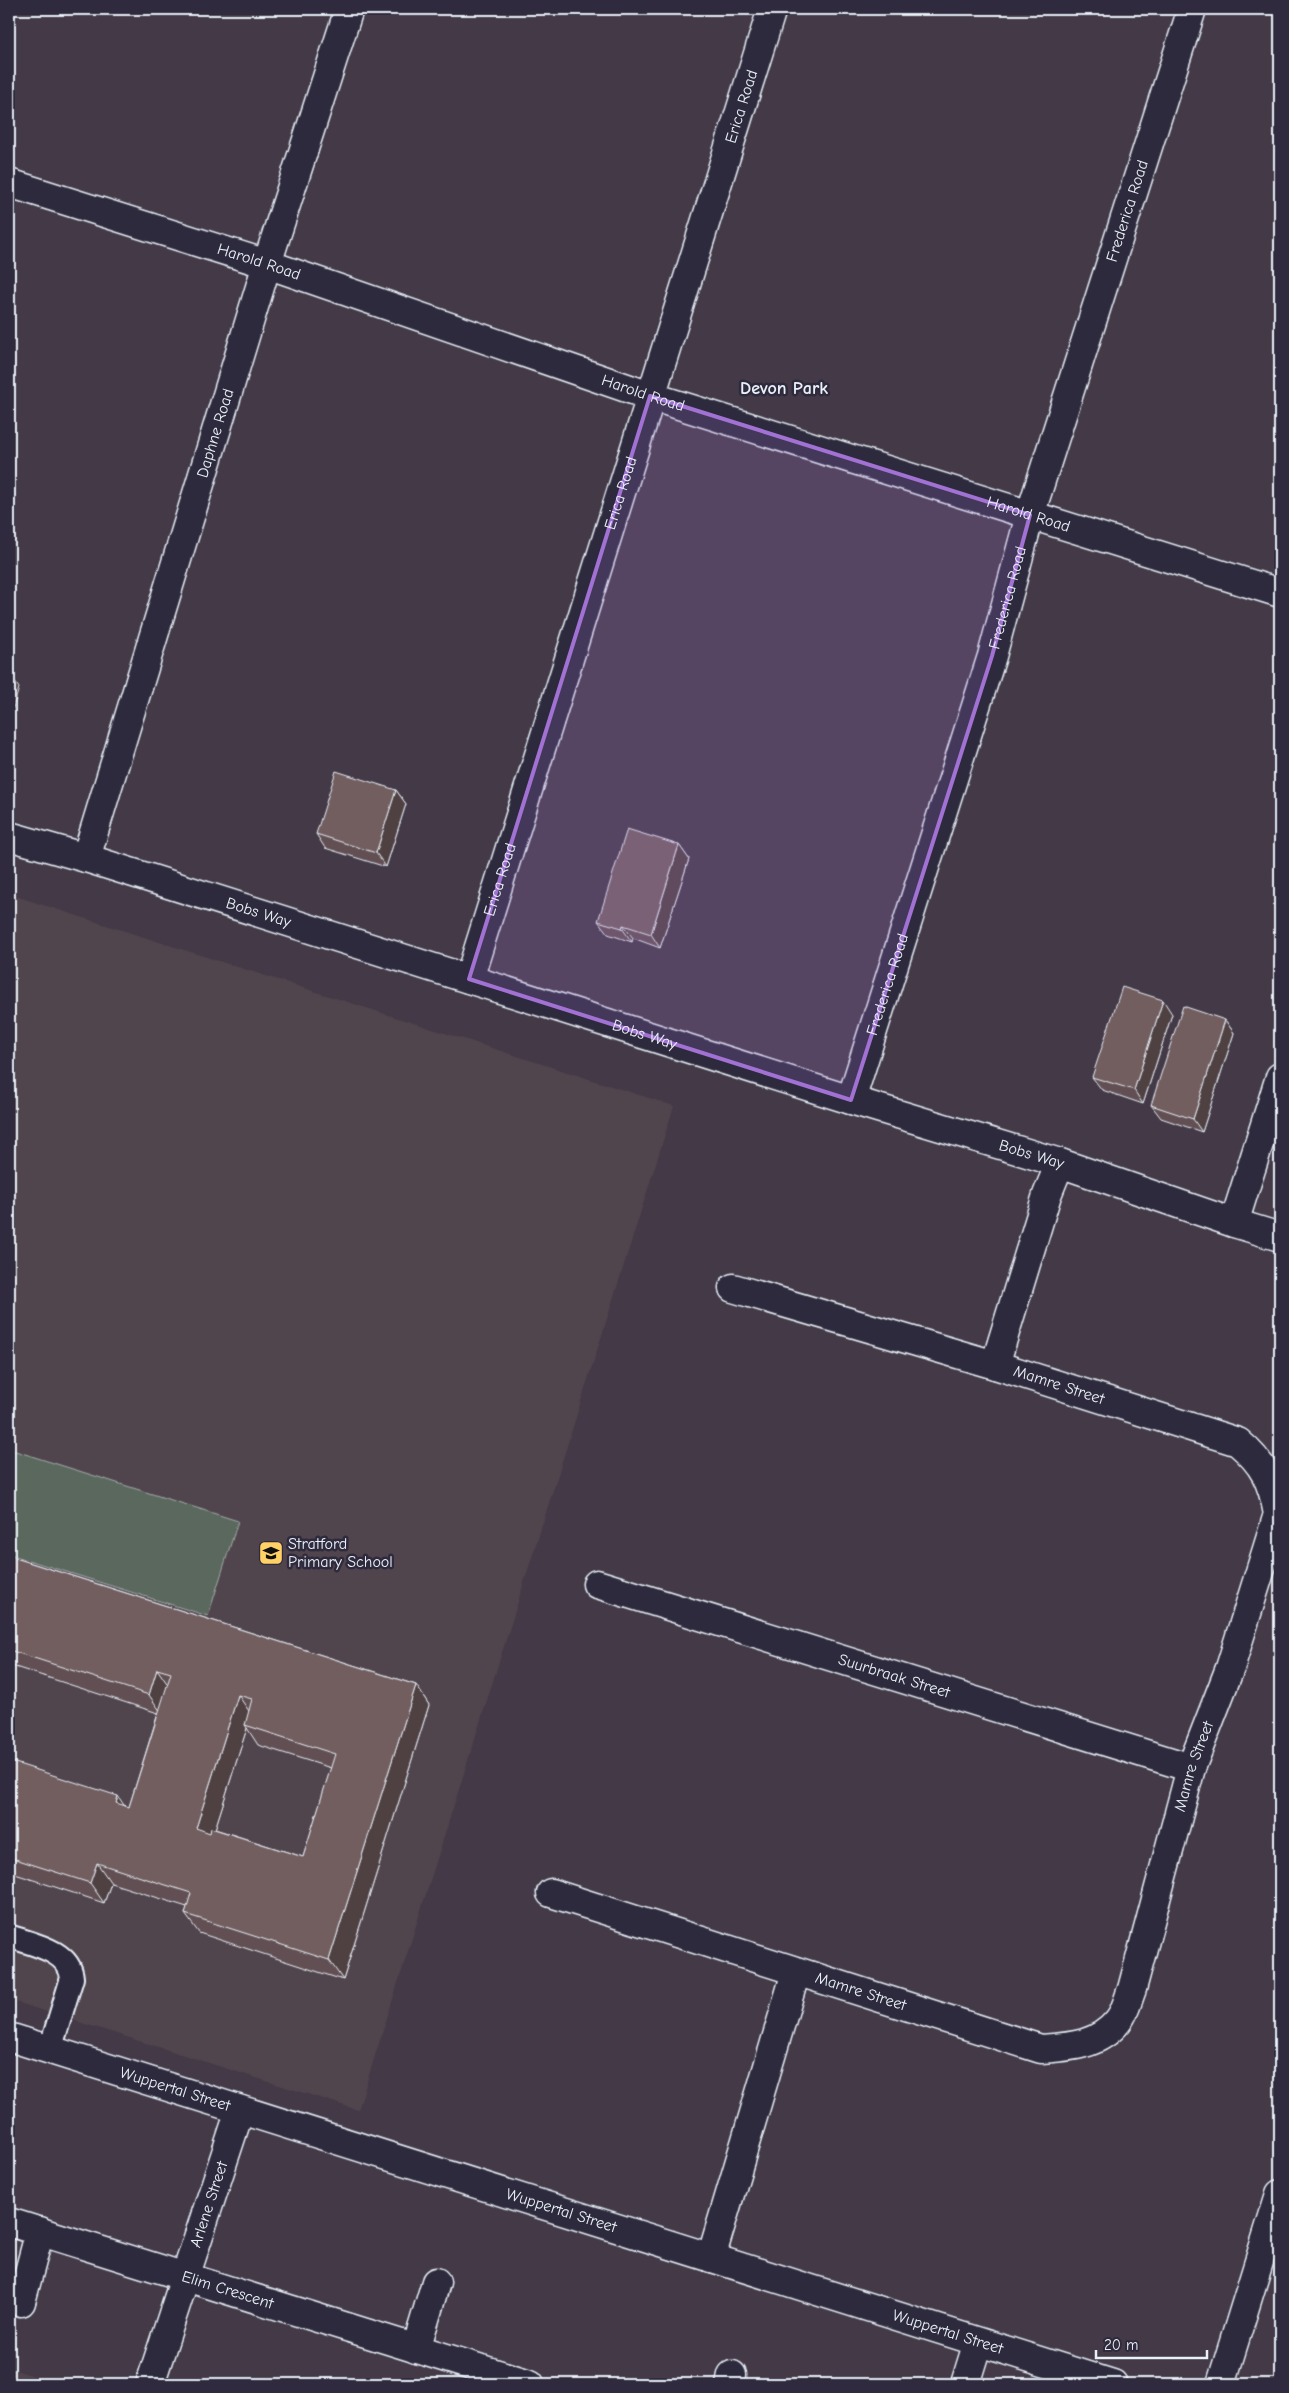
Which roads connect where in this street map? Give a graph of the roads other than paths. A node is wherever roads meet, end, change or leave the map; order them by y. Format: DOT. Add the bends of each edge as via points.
graph roads {
  1 [pos="349,9"];
  2 [pos="772,9"];
  3 [pos="1192,9"];
  4 [pos="9,183"];
  5 [pos="267,264"];
  6 [pos="650,396"];
  7 [pos="1030,515"];
  8 [pos="1280,593"];
  9 [pos="9,836"];
  10 [pos="86,858"];
  11 [pos="469,979"];
  12 [pos="1280,1078"];
  13 [pos="851,1100"];
  14 [pos="1060,1163"];
  15 [pos="1234,1223"];
  16 [pos="1280,1236"];
  17 [pos="734,1288"];
  18 [pos="995,1365"];
  19 [pos="597,1584"];
  20 [pos="1191,1768"];
  21 [pos="551,1893"];
  22 [pos="9,1936"];
  23 [pos="796,1972"];
  24 [pos="9,2037"];
  25 [pos="50,2050"];
  26 [pos="240,2110"];
  27 [pos="1280,2194"];
  28 [pos="9,2222"];
  29 [pos="40,2231"];
  30 [pos="711,2258"];
  31 [pos="184,2278"];
  32 [pos="436,2282"];
  33 [pos="21,2302"];
  34 [pos="978,2342"];
  35 [pos="416,2349"];
  36 [pos="150,2384"];
  37 [pos="529,2384"];
  38 [pos="965,2384"];
  39 [pos="1113,2384"];
  40 [pos="1221,2384"];
  1 -- 5 [label="street, Daphne Road"];
  2 -- 6 [label="street, Erica Road"];
  3 -- 7 [label="street, Frederica Road"];
  4 -- 5 [label="street, Harold Road"];
  5 -- 6 [label="street, Harold Road"];
  5 -- 10 [label="street, Daphne Road"];
  6 -- 7 [label="street, Harold Road"];
  6 -- 11 [label="street, Erica Road"];
  7 -- 8 [label="street, Harold Road"];
  7 -- 13 [label="street, Frederica Road" via="992,656"];
  9 -- 10 [label="street, Bobs Way"];
  10 -- 11 [label="street, Bobs Way"];
  11 -- 13 [label="street, Bobs Way"];
  12 -- 15 [label="street"];
  13 -- 14 [label="street, Bobs Way"];
  14 -- 15 [label="street, Bobs Way"];
  14 -- 18 [label="street, Mamre Street" via="1047,1195"];
  15 -- 16 [label="street, Bobs Way"];
  17 -- 18 [label="street, Mamre Street"];
  18 -- 20 [label="street, Mamre Street" via="1238,1442 1264,1469 1274,1491 1278,1514 1230,1668"];
  19 -- 20 [label="street, Suurbraak Street"];
  20 -- 23 [label="street, Mamre Street" via="1132,1990 1119,2021 1096,2040 1075,2046 1041,2049"];
  21 -- 23 [label="street, Mamre Street"];
  22 -- 25 [label="lane" via="52,1951 72,1968 72,1978"];
  23 -- 30 [label="street, Mamre Street"];
  24 -- 25 [label="street, Wuppertal Street"];
  25 -- 26 [label="street, Wuppertal Street"];
  26 -- 30 [label="street, Wuppertal Street"];
  26 -- 31 [label="street, Arlene Street"];
  27 -- 40 [label="street"];
  28 -- 29 [label="street, Elim Crescent"];
  29 -- 31 [label="street, Elim Crescent"];
  29 -- 33 [label="street"];
  30 -- 34 [label="street, Wuppertal Street"];
  31 -- 35 [label="street, Elim Crescent"];
  31 -- 36 [label="street, Arlene Street"];
  32 -- 35 [label="street"];
  34 -- 38 [label="street"];
  34 -- 39 [label="street, Wuppertal Street"];
  35 -- 37 [label="street, Elim Crescent"];
}
